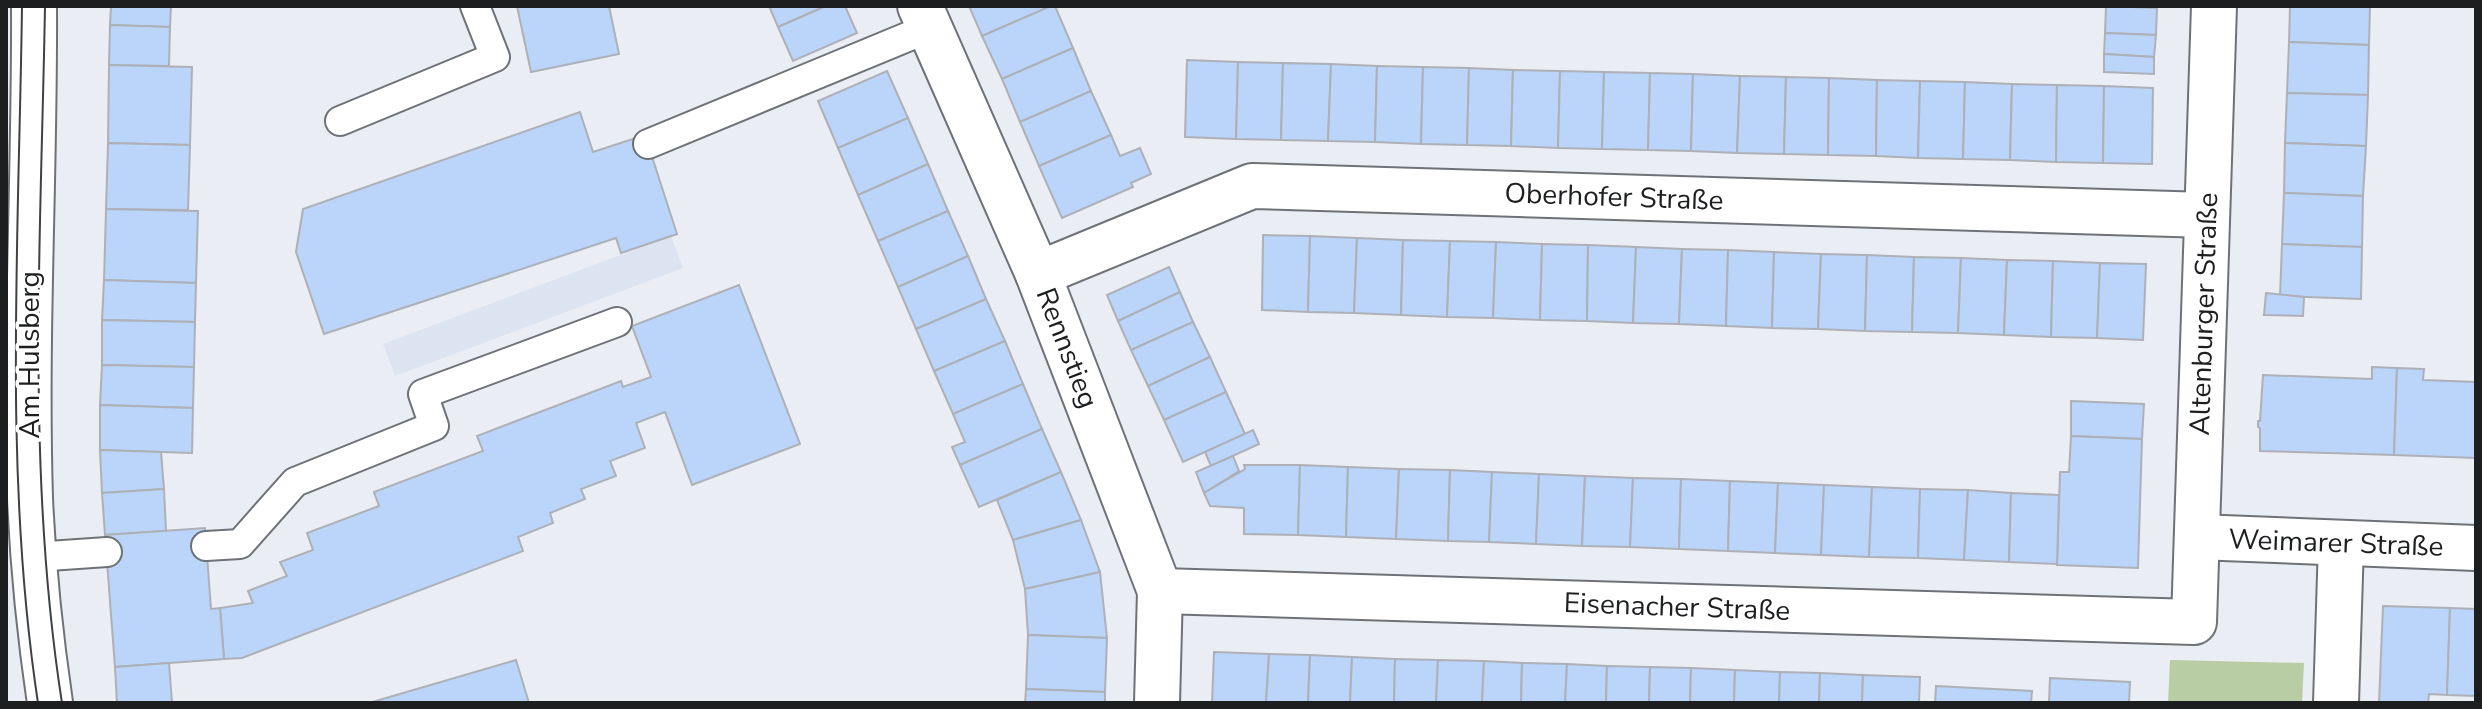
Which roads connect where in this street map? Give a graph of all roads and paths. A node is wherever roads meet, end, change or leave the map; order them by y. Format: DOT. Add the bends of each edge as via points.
graph roads {
  1 [pos="34,6"];
  2 [pos="475,6"];
  3 [pos="2214,6"];
  4 [pos="924,17"];
  5 [pos="340,121"];
  6 [pos="648,144"];
  7 [pos="2207,215"];
  8 [pos="18,266"];
  9 [pos="1038,274"];
  10 [pos="617,322"];
  11 [pos="2197,537"];
  12 [pos="2341,543"];
  13 [pos="206,546"];
  14 [pos="2476,548"];
  15 [pos="107,552"];
  16 [pos="34,557"];
  17 [pos="1160,591"];
  18 [pos="2194,622"];
  19 [pos="50,703"];
  20 [pos="1157,703"];
  21 [pos="2336,703"];
  1 -- 8 [label="street, Am Hulsberg" via="35,104"];
  2 -- 5 [label="lane" via="495,57"];
  3 -- 7 [label="street, Altenburger Straße"];
  4 -- 6 [label="lane"];
  4 -- 9 [label="street, Rennstieg"];
  7 -- 9 [label="street, Oberhofer Straße" via="1252,186"];
  7 -- 11 [label="street, Altenburger Straße"];
  8 -- 16 [label="street, Am Hulsberg"];
  9 -- 17 [label="street, Rennstieg"];
  10 -- 13 [label="lane" via="423,394 434,426 295,482 240,544"];
  11 -- 12 [label="street, Weimarer Straße"];
  11 -- 18 [label="street, Altenburger Straße"];
  12 -- 14 [label="street, Weimarer Straße"];
  12 -- 21 [label="street"];
  15 -- 16 [label="lane"];
  16 -- 19 [label="street, Am Hulsberg"];
  17 -- 18 [label="street, Eisenacher Straße"];
  17 -- 20 [label="street, Rennstieg"];
}
